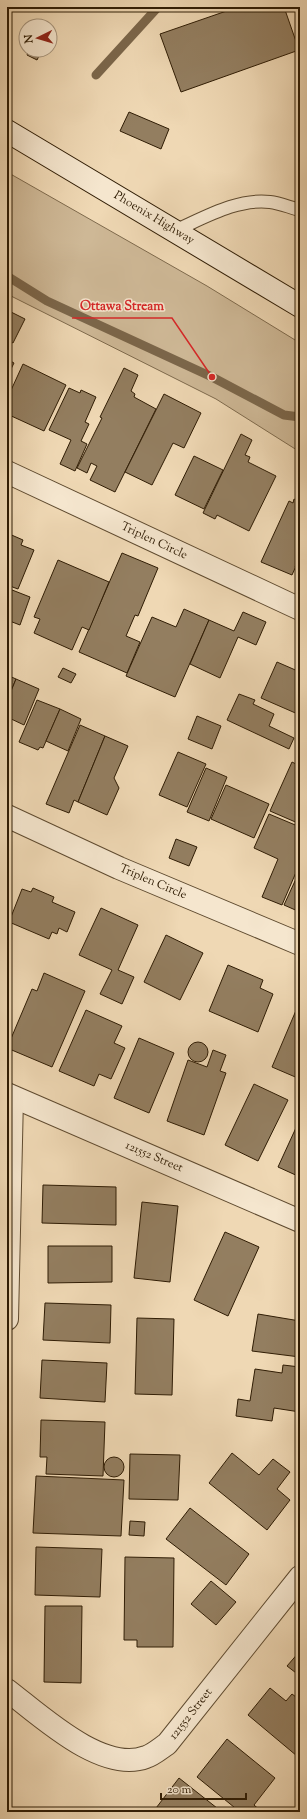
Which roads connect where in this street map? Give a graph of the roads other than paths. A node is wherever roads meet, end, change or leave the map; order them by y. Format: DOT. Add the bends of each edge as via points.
graph roads {
  1 [pos="7,131"];
  2 [pos="300,210"];
  3 [pos="174,231"];
  4 [pos="300,306"];
  5 [pos="7,472"];
  6 [pos="300,609"];
  7 [pos="7,816"];
  8 [pos="300,944"];
  9 [pos="10,1096"];
  10 [pos="300,1221"];
  11 [pos="7,1319"];
  12 [pos="300,1577"];
  13 [pos="7,1690"];
  1 -- 3 [label="street, Phoenix Highway"];
  2 -- 3 [label="lane" via="271,202 247,202"];
  3 -- 4 [label="street, Phoenix Highway"];
  5 -- 6 [label="street, Triplen Circle"];
  7 -- 8 [label="street, Triplen Circle" via="119,868"];
  9 -- 10 [label="street, 121552 Street"];
  9 -- 11 [label="street"];
  12 -- 13 [label="street, 121552 Street" via="167,1744 146,1758 122,1761 83,1747"];
}
